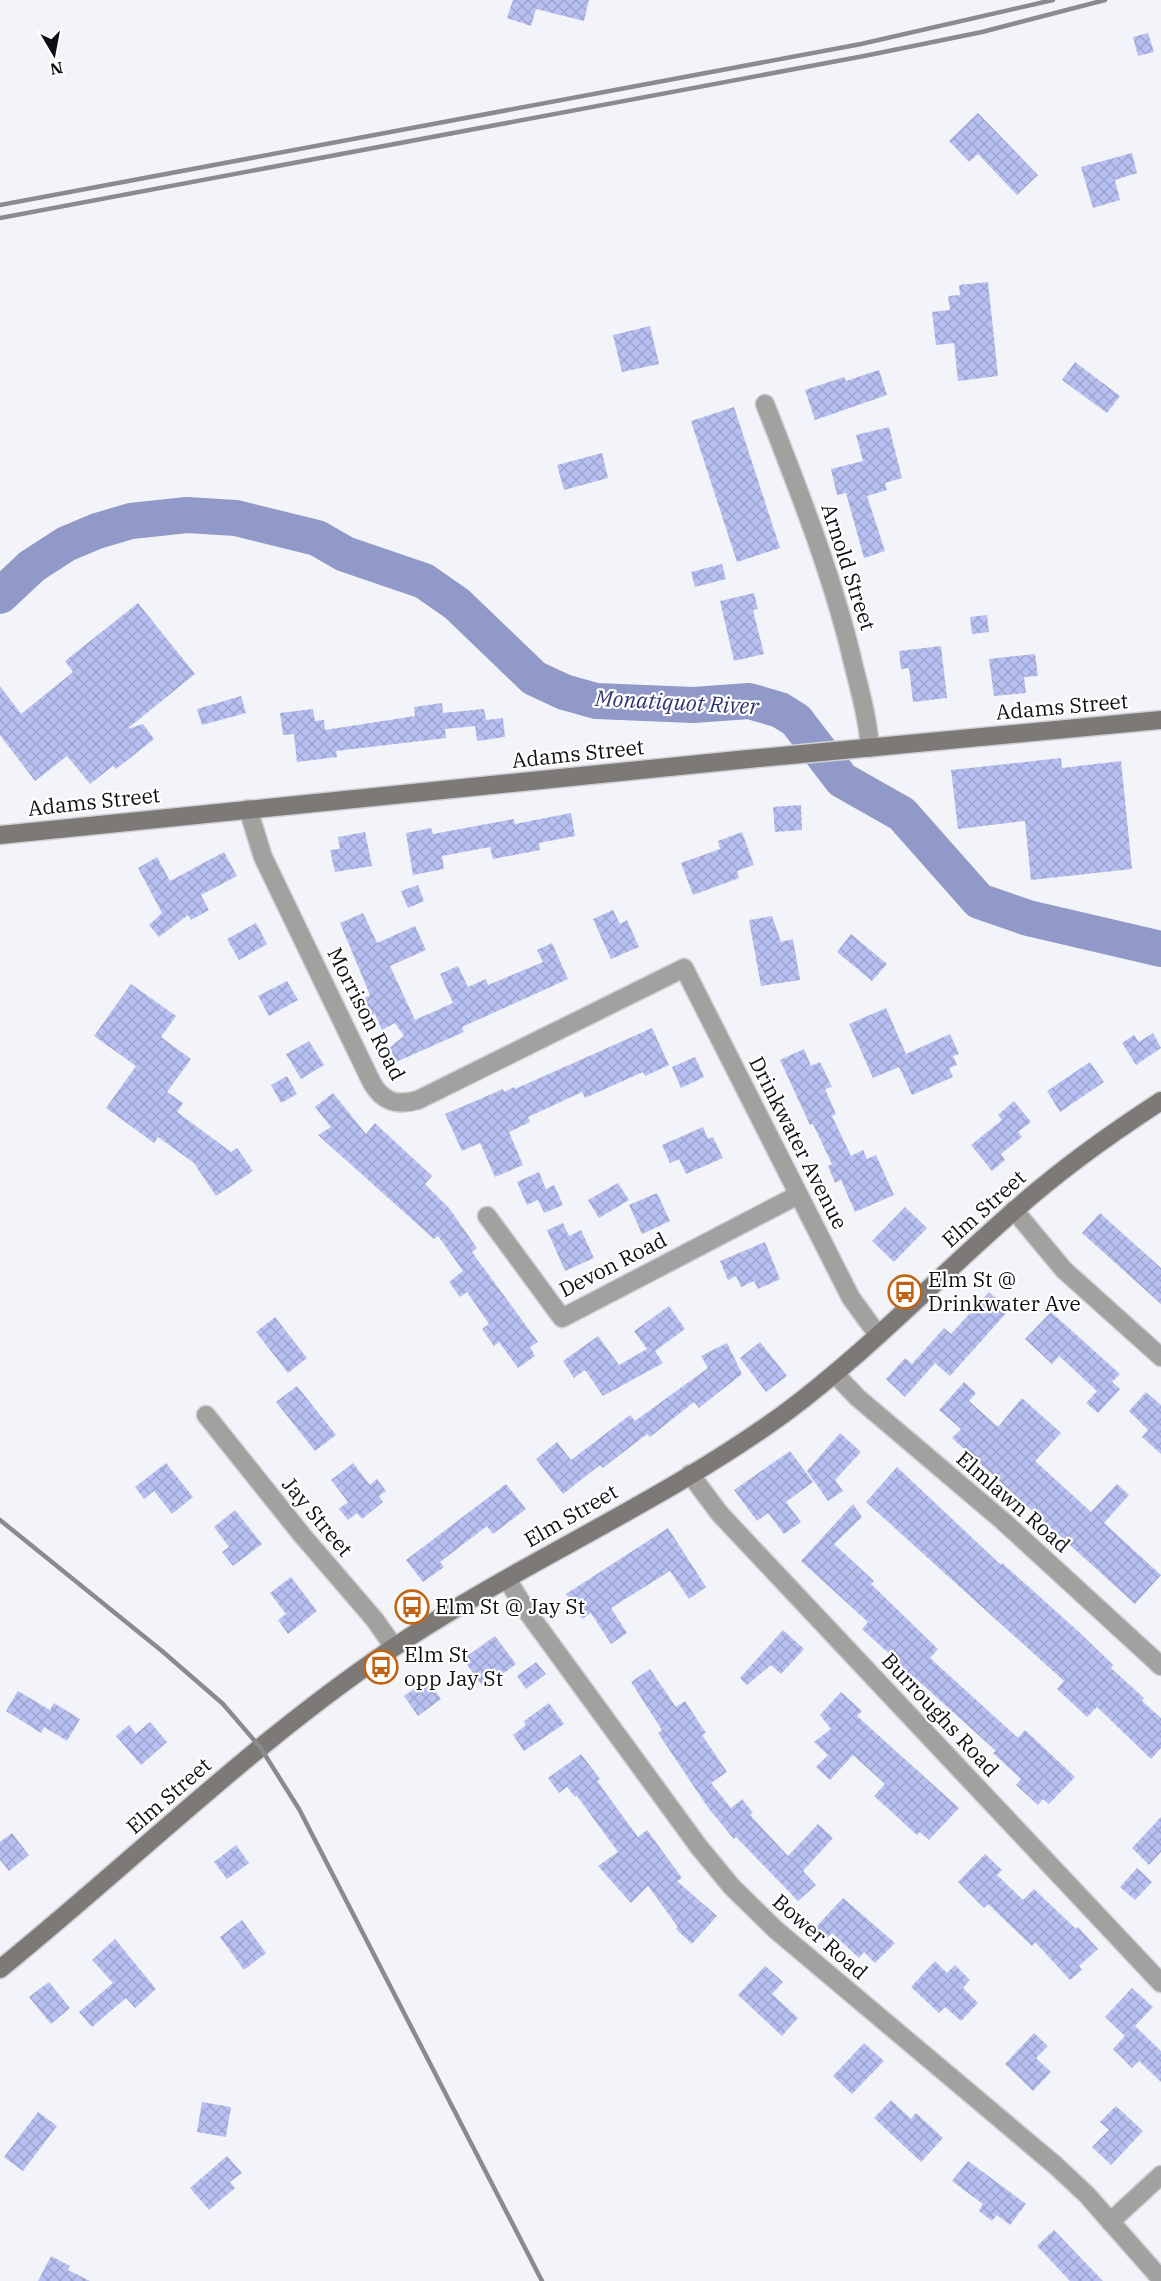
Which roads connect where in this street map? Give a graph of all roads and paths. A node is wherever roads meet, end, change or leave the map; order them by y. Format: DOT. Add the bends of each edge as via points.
graph roads {
  1 [pos="765,404"];
  2 [pos="1161,720"];
  3 [pos="870,748"];
  4 [pos="248,809"];
  5 [pos="0,835"];
  6 [pos="684,968"];
  7 [pos="1161,1101"];
  8 [pos="798,1195"];
  9 [pos="1014,1210"];
  10 [pos="487,1216"];
  11 [pos="878,1335"];
  12 [pos="1161,1357"];
  13 [pos="835,1374"];
  14 [pos="206,1415"];
  15 [pos="690,1474"];
  16 [pos="507,1579"];
  17 [pos="394,1647"];
  18 [pos="1161,1666"];
  19 [pos="0,1969"];
  20 [pos="1161,1983"];
  21 [pos="1161,2175"];
  22 [pos="1110,2222"];
  23 [pos="1161,2279"];
  1 -- 3 [label="street, Arnold Street" via="838,598"];
  2 -- 3 [label="main road, Adams Street"];
  3 -- 4 [label="main road, Adams Street"];
  4 -- 5 [label="main road, Adams Street"];
  4 -- 6 [label="street, Morrison Road" via="263,857 372,1083 390,1102 418,1100"];
  6 -- 8 [label="street, Drinkwater Avenue"];
  7 -- 9 [label="main road, Elm Street" via="1095,1144"];
  8 -- 10 [label="street, Devon Road" via="562,1318"];
  8 -- 11 [label="street, Drinkwater Avenue" via="851,1298"];
  9 -- 11 [label="main road, Elm Street"];
  9 -- 12 [label="street" via="1064,1270"];
  11 -- 13 [label="main road, Elm Street"];
  13 -- 15 [label="main road, Elm Street" via="768,1425"];
  13 -- 18 [label="street, Elmlawn Road"];
  14 -- 17 [label="street, Jay Street"];
  15 -- 16 [label="main road, Elm Street"];
  15 -- 20 [label="street, Burroughs Road" via="720,1514"];
  16 -- 17 [label="main road, Elm Street"];
  16 -- 22 [label="street, Bower Road" via="643,1771 732,1887 776,1930 1055,2165"];
  17 -- 19 [label="main road, Elm Street" via="292,1721"];
  21 -- 22 [label="street"];
  22 -- 23 [label="street, Bower Road"];
}
